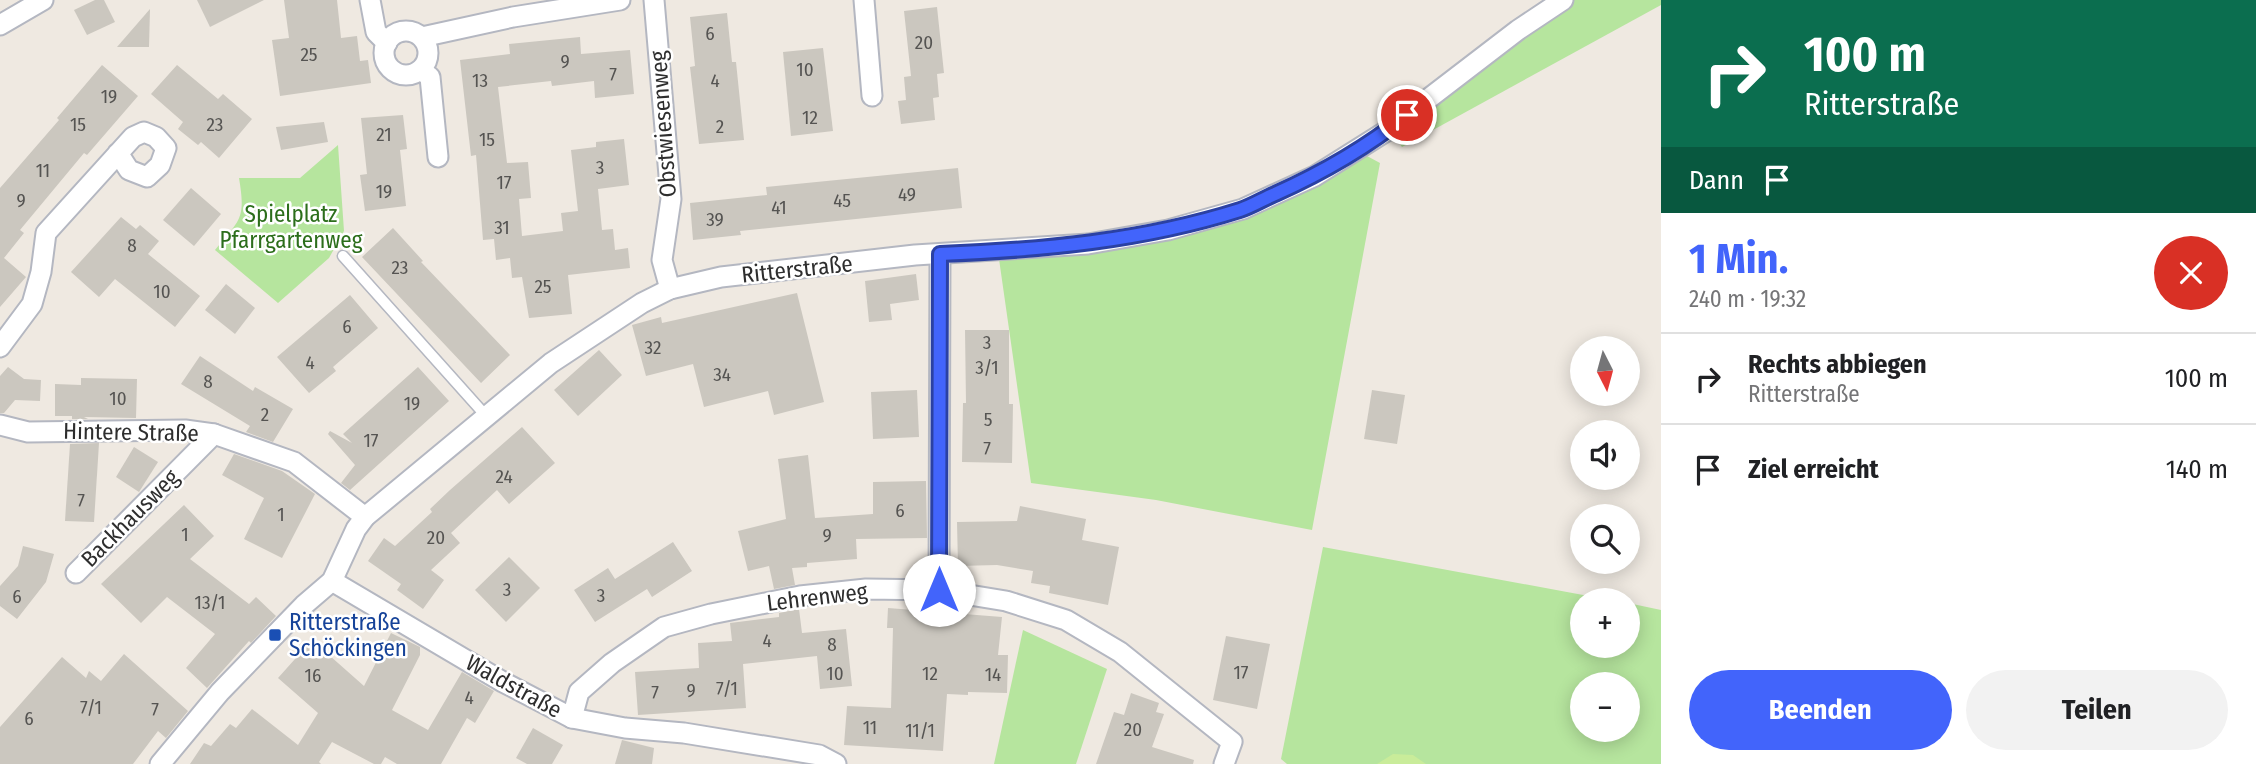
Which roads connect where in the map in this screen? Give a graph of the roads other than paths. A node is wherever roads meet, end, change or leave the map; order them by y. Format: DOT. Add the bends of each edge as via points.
graph roads {
  1 [pos="43,0"];
  2 [pos="370,0"];
  3 [pos="620,0"];
  4 [pos="654,0"];
  5 [pos="864,0"];
  6 [pos="1563,0"];
  7 [pos="0,25"];
  8 [pos="422,37"];
  9 [pos="387,43"];
  10 [pos="421,70"];
  11 [pos="873,96"];
  12 [pos="118,153"];
  13 [pos="438,157"];
  14 [pos="940,254"];
  15 [pos="343,256"];
  16 [pos="670,289"];
  17 [pos="0,347"];
  18 [pos="487,417"];
  19 [pos="0,425"];
  20 [pos="214,434"];
  21 [pos="365,517"];
  22 [pos="76,573"];
  23 [pos="332,581"];
  24 [pos="939,590"];
  25 [pos="572,718"];
  26 [pos="160,764"];
  27 [pos="836,764"];
  28 [pos="1224,764"];
  1 -- 7 [label="street"];
  2 -- 9 [label="street" via="376,32"];
  3 -- 8 [label="street"];
  4 -- 16 [label="street, Obstwiesenweg" via="671,199 662,260"];
  5 -- 11 [label="street"];
  6 -- 14 [label="street, Ritterstraße" via="1385,132 1314,176 1243,209 1168,230 1088,244"];
  8 -- 9 [label="street" via="403,32"];
  8 -- 10 [label="street" via="428,57"];
  9 -- 10 [label="street" via="384,57 390,69 409,76"];
  10 -- 13 [label="street" via="430,77"];
  12 -- 17 [label="street" via="46,233 32,304"];
  14 -- 16 [label="street, Ritterstraße" via="721,277"];
  14 -- 24 [label="street"];
  15 -- 18 [label="lane"];
  16 -- 18 [label="street, Ritterstraße" via="551,363"];
  18 -- 21 [label="street, Ritterstraße"];
  19 -- 20 [label="street, Hintere Straße" via="28,432 185,430"];
  20 -- 21 [label="street, Hintere Straße" via="294,462"];
  20 -- 22 [label="street, Backhausweg"];
  21 -- 23 [label="street, Ritterstraße"];
  23 -- 25 [label="street, Waldstraße"];
  23 -- 26 [label="street, Ritterstraße" via="220,692"];
  24 -- 25 [label="street, Lehrenweg" via="866,589 800,596 664,627 579,692"];
  24 -- 28 [label="street, Lehrenweg" via="1006,601 1066,621 1120,652 1232,742"];
  25 -- 27 [label="street, Waldstraße" via="820,755"];
}
